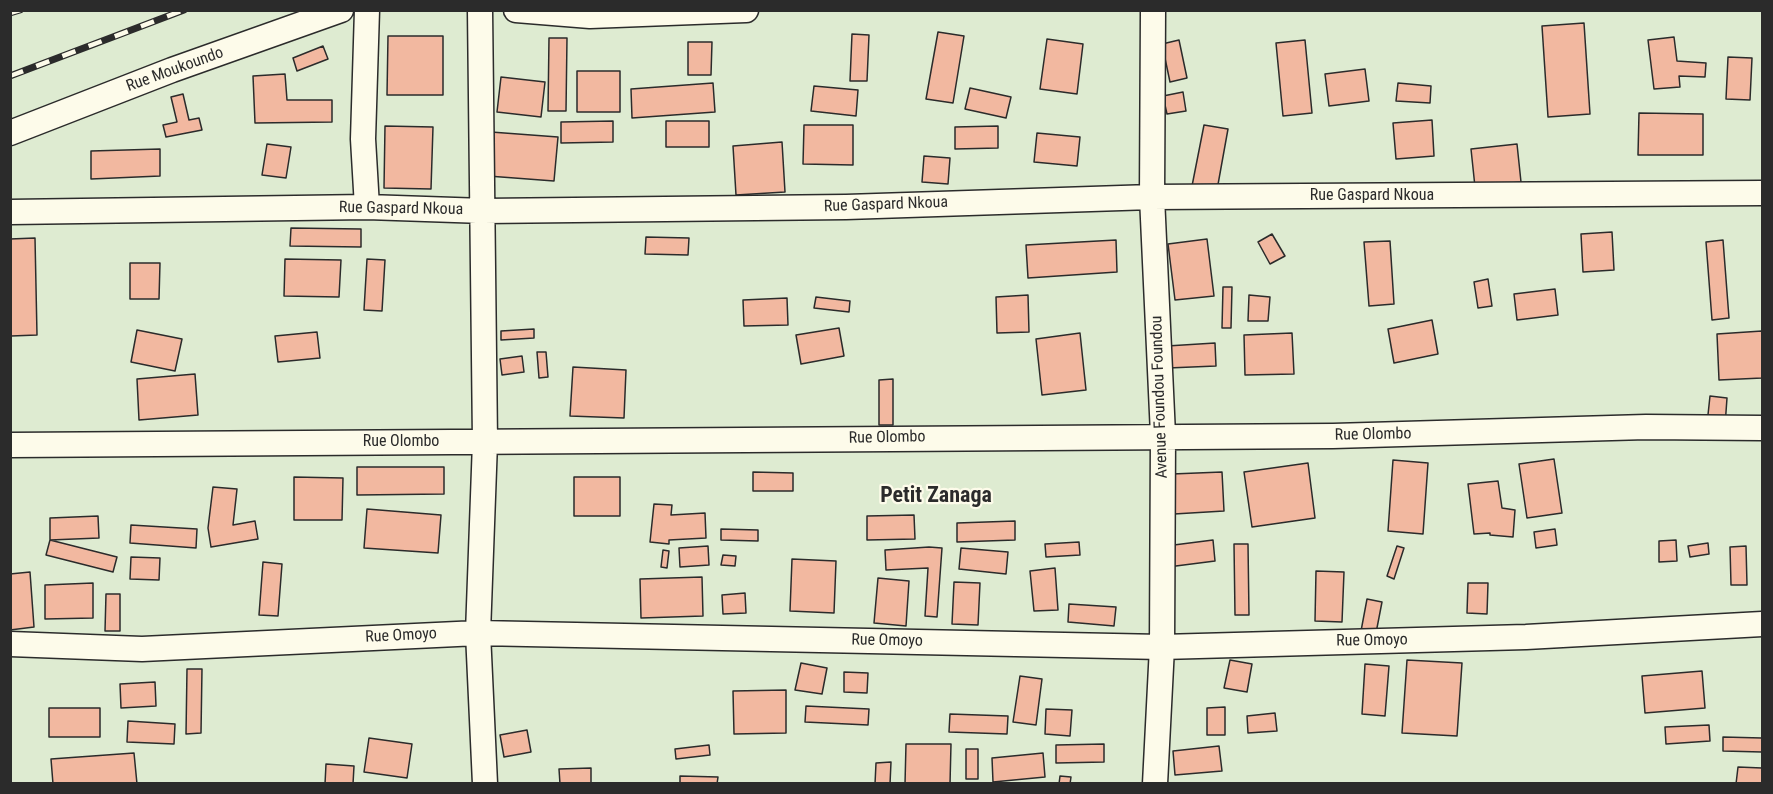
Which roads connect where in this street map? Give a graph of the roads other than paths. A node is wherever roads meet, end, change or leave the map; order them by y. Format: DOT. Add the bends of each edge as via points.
graph roads {
  1 [pos="341,10"];
  2 [pos="367,10"];
  3 [pos="480,10"];
  4 [pos="516,10"];
  5 [pos="746,10"];
  6 [pos="1153,10"];
  7 [pos="10,133"];
  8 [pos="1762,193"];
  9 [pos="1152,197"];
  10 [pos="367,207"];
  11 [pos="484,211"];
  12 [pos="10,212"];
  13 [pos="1762,428"];
  14 [pos="1163,435"];
  15 [pos="485,442"];
  16 [pos="10,444"];
  17 [pos="1762,624"];
  18 [pos="478,633"];
  19 [pos="10,644"];
  20 [pos="1162,647"];
  21 [pos="485,783"];
  22 [pos="1155,783"];
  1 -- 7 [label="street, Rue Moukoundo"];
  2 -- 10 [label="street" via="363,139"];
  3 -- 11 [label="street"];
  4 -- 5 [label="street" via="590,16"];
  6 -- 9 [label="street, Avenue Foundou Foundou"];
  8 -- 9 [label="street, Rue Gaspard Nkoua"];
  9 -- 11 [label="street, Rue Gaspard Nkoua" via="846,207"];
  9 -- 14 [label="street, Avenue Foundou Foundou"];
  10 -- 11 [label="street, Rue Gaspard Nkoua"];
  10 -- 12 [label="street, Rue Gaspard Nkoua"];
  11 -- 15 [label="street"];
  13 -- 14 [label="street, Rue Olombo"];
  14 -- 15 [label="street, Rue Olombo"];
  14 -- 20 [label="street, Avenue Foundou Foundou"];
  15 -- 16 [label="street, Rue Olombo"];
  15 -- 18 [label="street"];
  17 -- 20 [label="street, Rue Omoyo" via="1526,637"];
  18 -- 19 [label="street, Rue Omoyo" via="142,649"];
  18 -- 20 [label="street, Rue Omoyo"];
  18 -- 21 [label="street"];
  20 -- 22 [label="street, Avenue Foundou Foundou"];
}
